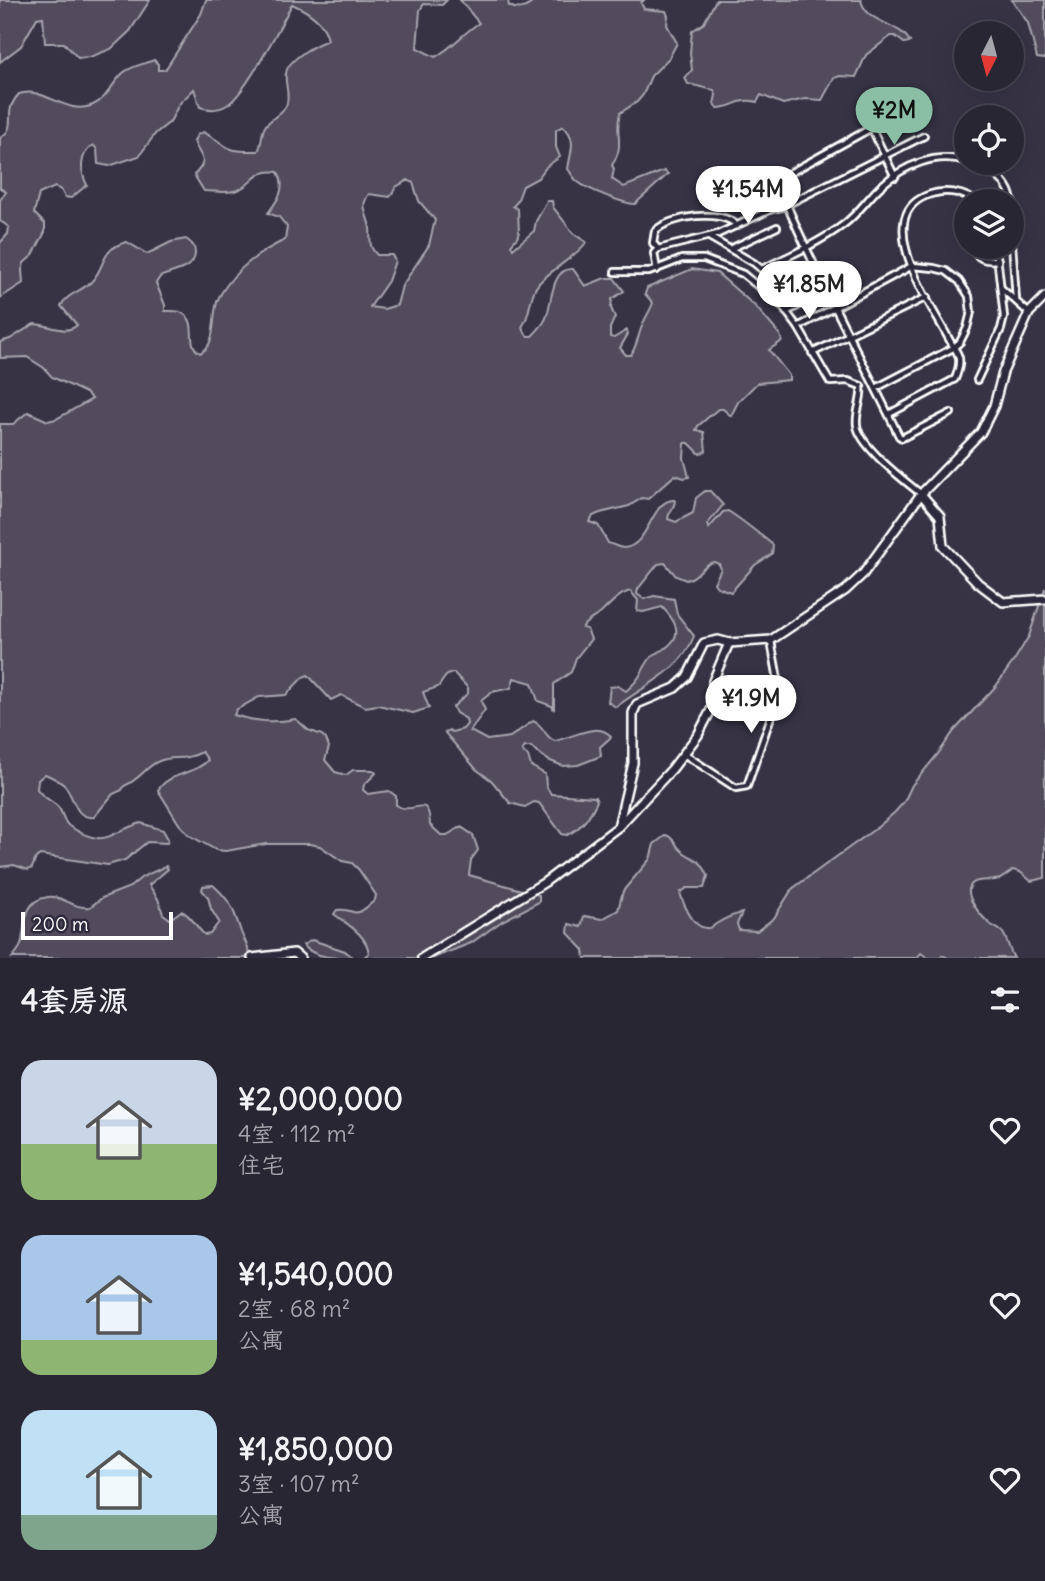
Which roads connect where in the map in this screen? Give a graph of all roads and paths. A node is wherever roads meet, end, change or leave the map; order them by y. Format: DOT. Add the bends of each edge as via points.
graph roads {
  1 [pos="911,106"];
  2 [pos="871,127"];
  3 [pos="924,136"];
  4 [pos="885,156"];
  5 [pos="954,160"];
  6 [pos="994,175"];
  7 [pos="895,177"];
  8 [pos="1009,189"];
  9 [pos="954,192"];
  10 [pos="787,205"];
  11 [pos="772,209"];
  12 [pos="737,226"];
  13 [pos="777,227"];
  14 [pos="708,236"];
  15 [pos="805,248"];
  16 [pos="658,249"];
  17 [pos="729,249"];
  18 [pos="982,259"];
  19 [pos="1013,259"];
  20 [pos="998,260"];
  21 [pos="912,266"];
  22 [pos="762,269"];
  23 [pos="657,270"];
  24 [pos="615,272"];
  25 [pos="820,274"];
  26 [pos="1001,289"];
  27 [pos="828,290"];
  28 [pos="927,297"];
  29 [pos="1045,297"];
  30 [pos="1016,299"];
  31 [pos="836,308"];
  32 [pos="786,312"];
  33 [pos="1029,313"];
  34 [pos="798,327"];
  35 [pos="850,334"];
  36 [pos="953,348"];
  37 [pos="812,353"];
  38 [pos="977,380"];
  39 [pos="876,388"];
  40 [pos="888,414"];
  41 [pos="951,414"];
  42 [pos="921,494"];
  43 [pos="1045,598"];
  44 [pos="771,640"];
  45 [pos="729,643"];
  46 [pos="684,754"];
  47 [pos="618,827"];
  48 [pos="252,958"];
  49 [pos="300,958"];
  50 [pos="422,958"];
  1 -- 2 [label="street"];
  2 -- 4 [label="street"];
  2 -- 11 [label="street" via="779,179 767,196"];
  3 -- 4 [label="street"];
  4 -- 7 [label="street"];
  4 -- 10 [label="street"];
  5 -- 7 [label="street" via="931,157"];
  6 -- 8 [label="street"];
  7 -- 15 [label="street" via="882,184 844,225"];
  9 -- 21 [label="street" via="918,201 907,214 902,232"];
  10 -- 11 [label="street"];
  10 -- 15 [label="street"];
  11 -- 12 [label="street"];
  12 -- 14 [label="street"];
  12 -- 16 [label="street" via="726,217 672,221 654,231 653,243"];
  13 -- 17 [label="street"];
  14 -- 16 [label="street"];
  14 -- 17 [label="street"];
  15 -- 22 [label="street"];
  15 -- 25 [label="street"];
  16 -- 23 [label="street" via="654,253"];
  17 -- 22 [label="street"];
  18 -- 20 [label="street"];
  19 -- 30 [label="street"];
  20 -- 26 [label="street"];
  21 -- 28 [label="street"];
  21 -- 31 [label="street"];
  21 -- 36 [label="street" via="946,271 969,296 967,328"];
  22 -- 25 [label="street" via="785,289 794,289"];
  23 -- 24 [label="street"];
  23 -- 32 [label="street" via="682,260 704,259 743,274"];
  25 -- 27 [label="street"];
  26 -- 30 [label="street"];
  26 -- 38 [label="street" via="1001,329"];
  27 -- 31 [label="street"];
  27 -- 32 [label="street"];
  28 -- 35 [label="street"];
  28 -- 36 [label="street"];
  29 -- 33 [label="street"];
  30 -- 33 [label="street"];
  31 -- 34 [label="street"];
  31 -- 35 [label="street"];
  32 -- 34 [label="street"];
  33 -- 42 [label="street" via="981,432"];
  34 -- 37 [label="street"];
  35 -- 37 [label="street"];
  35 -- 39 [label="street"];
  36 -- 39 [label="street"];
  36 -- 40 [label="street" via="959,359 955,379"];
  37 -- 42 [label="street" via="830,382 861,386 860,435"];
  39 -- 40 [label="street"];
  40 -- 41 [label="street" via="902,438"];
  42 -- 43 [label="street" via="940,516 943,546 978,583 1003,602"];
  42 -- 44 [label="street" via="863,574"];
  44 -- 45 [label="street"];
  44 -- 46 [label="street" via="779,685 747,786 736,788"];
  45 -- 46 [label="street" via="713,681 712,708"];
  45 -- 47 [label="street" via="704,643 687,677 675,688 637,704 633,764"];
  46 -- 47 [label="street"];
  47 -- 50 [label="street" via="545,882"];
  48 -- 49 [label="street" via="294,953"];
}
